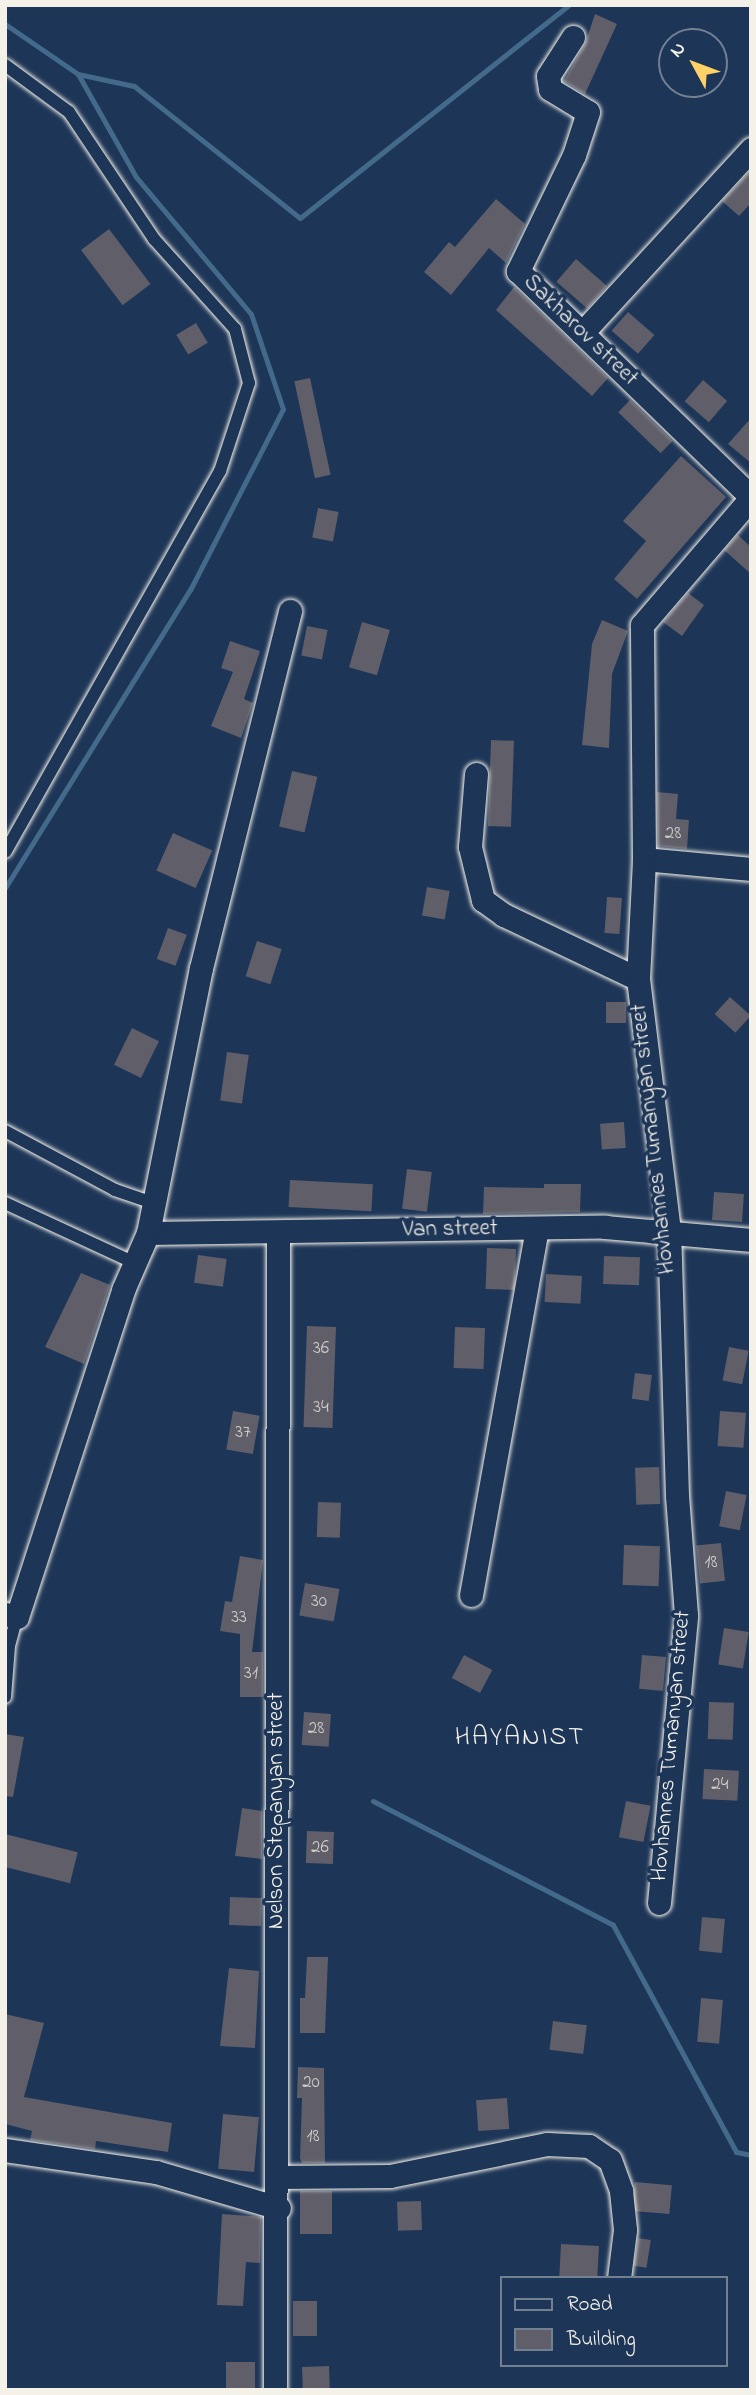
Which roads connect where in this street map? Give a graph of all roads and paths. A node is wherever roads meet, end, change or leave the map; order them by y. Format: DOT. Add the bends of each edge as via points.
graph roads {
  1 [pos="573,37"];
  2 [pos="5,65"];
  3 [pos="751,149"];
  4 [pos="582,333"];
  5 [pos="751,498"];
  6 [pos="290,611"];
  7 [pos="476,774"];
  8 [pos="5,852"];
  9 [pos="644,859"];
  10 [pos="751,869"];
  11 [pos="638,979"];
  12 [pos="5,1131"];
  13 [pos="5,1203"];
  14 [pos="152,1203"];
  15 [pos="537,1229"];
  16 [pos="668,1231"];
  17 [pos="278,1232"];
  18 [pos="148,1233"];
  19 [pos="751,1240"];
  20 [pos="135,1263"];
  21 [pos="471,1595"];
  22 [pos="11,1616"];
  23 [pos="5,1697"];
  24 [pos="659,1903"];
  25 [pos="5,2150"];
  26 [pos="277,2177"];
  27 [pos="279,2208"];
  28 [pos="619,2276"];
  29 [pos="275,2390"];
  1 -- 4 [label="street, Sakharov street" via="548,76 550,89 588,112 575,155 518,271"];
  2 -- 8 [label="lane" via="69,112 154,239 235,329 249,383 220,471"];
  3 -- 4 [label="street"];
  4 -- 5 [label="street, Sakharov street"];
  5 -- 9 [label="street, Hovhannes Tumanyan street" via="642,625"];
  6 -- 14 [label="street" via="201,968"];
  7 -- 11 [label="street" via="470,847 483,900 504,915"];
  9 -- 10 [label="street"];
  9 -- 11 [label="street, Hovhannes Tumanyan street"];
  11 -- 16 [label="street, Hovhannes Tumanyan street"];
  12 -- 14 [label="lane" via="115,1190"];
  13 -- 20 [label="lane"];
  14 -- 18 [label="street"];
  15 -- 16 [label="street, Van street"];
  15 -- 17 [label="street, Van street"];
  15 -- 21 [label="street"];
  16 -- 19 [label="street, Van street"];
  16 -- 24 [label="street, Hovhannes Tumanyan street" via="686,1615"];
  17 -- 18 [label="street, Van street"];
  17 -- 26 [label="street, Nelson Stepanyan street"];
  18 -- 20 [label="street"];
  20 -- 22 [label="street"];
  22 -- 23 [label="lane"];
  25 -- 27 [label="street" via="156,2172"];
  26 -- 27 [label="street, Nelson Stepanyan street"];
  26 -- 28 [label="street" via="390,2176 547,2144 589,2146 610,2160 621,2191 625,2230"];
  27 -- 29 [label="street, Nelson Stepanyan street"];
}
